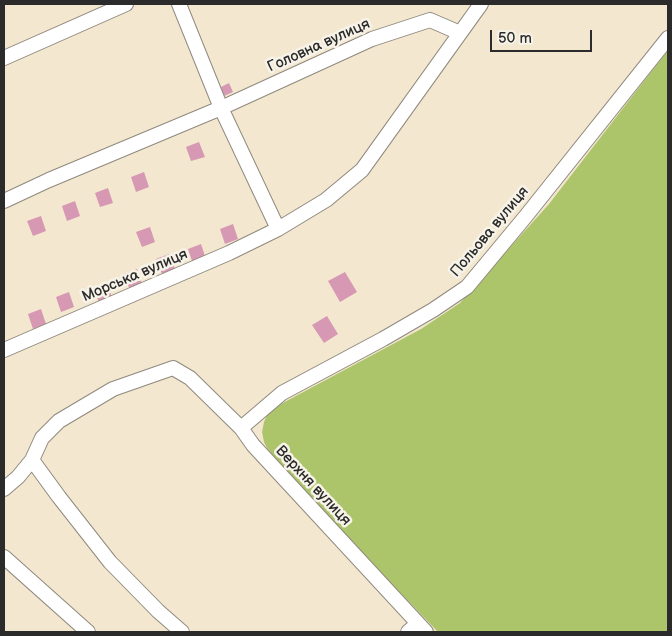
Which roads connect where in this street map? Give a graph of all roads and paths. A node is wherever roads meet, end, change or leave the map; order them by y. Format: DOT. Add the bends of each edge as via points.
graph roads {
  1 [pos="126,4"];
  2 [pos="179,4"];
  3 [pos="481,4"];
  4 [pos="460,33"];
  5 [pos="668,38"];
  6 [pos="4,58"];
  7 [pos="222,108"];
  8 [pos="4,201"];
  9 [pos="278,229"];
  10 [pos="4,350"];
  11 [pos="241,428"];
  12 [pos="32,460"];
  13 [pos="4,490"];
  14 [pos="4,557"];
  15 [pos="417,629"];
  16 [pos="88,632"];
  17 [pos="182,632"];
  1 -- 6 [label="street"];
  2 -- 7 [label="street"];
  3 -- 4 [label="street, Морська вулиця"];
  4 -- 7 [label="street, Головна вулиця" via="430,20 372,39"];
  4 -- 9 [label="street, Морська вулиця" via="362,170 326,200"];
  5 -- 11 [label="street, Польова вулиця" via="466,287 433,310 282,393"];
  7 -- 8 [label="street, Головна вулиця"];
  7 -- 9 [label="street"];
  9 -- 10 [label="street, Морська вулиця"];
  11 -- 12 [label="street, Верхня вулиця" via="190,378 173,368 113,389 59,421 42,438"];
  11 -- 15 [label="street, Верхня вулиця"];
  12 -- 13 [label="street"];
  12 -- 17 [label="street" via="110,562"];
  14 -- 16 [label="street"];
}
